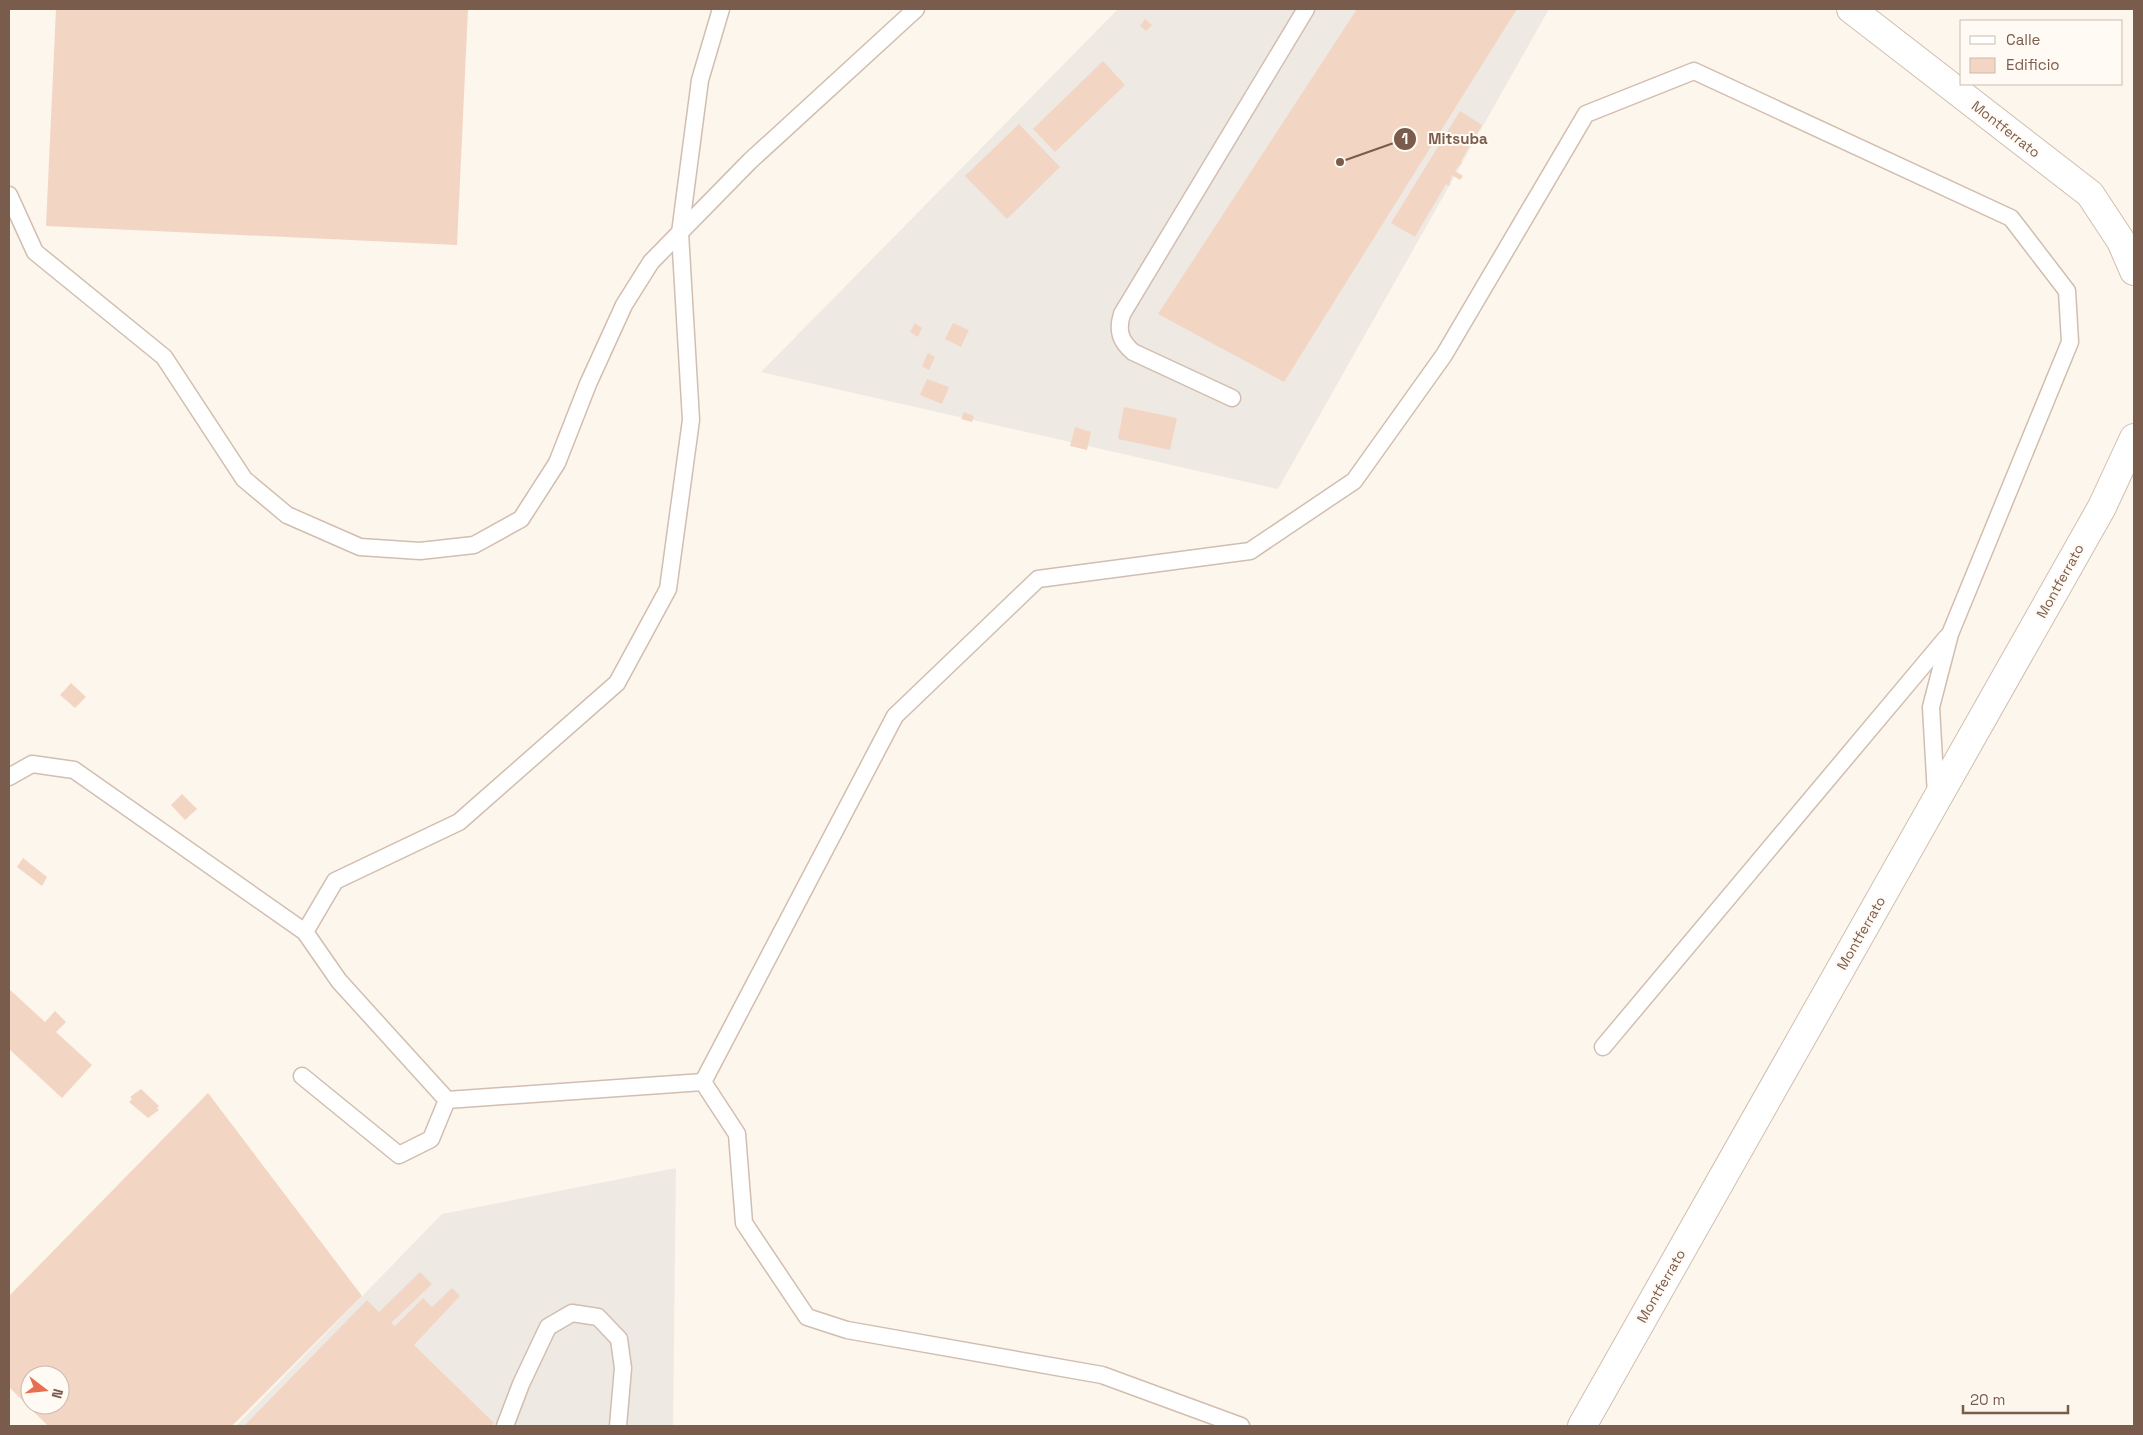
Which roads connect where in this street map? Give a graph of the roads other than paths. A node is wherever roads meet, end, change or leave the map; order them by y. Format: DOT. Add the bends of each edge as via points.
graph roads {
  1 [pos="721,9"];
  2 [pos="916,9"];
  3 [pos="1306,9"];
  4 [pos="1851,9"];
  5 [pos="9,195"];
  6 [pos="680,233"];
  7 [pos="2134,271"];
  8 [pos="1232,398"];
  9 [pos="2134,438"];
  10 [pos="1950,634"];
  11 [pos="9,777"];
  12 [pos="1937,800"];
  13 [pos="306,932"];
  14 [pos="1603,1047"];
  15 [pos="302,1076"];
  16 [pos="703,1082"];
  17 [pos="447,1100"];
  18 [pos="505,1426"];
  19 [pos="618,1426"];
  20 [pos="1241,1426"];
  21 [pos="1582,1426"];
  1 -- 6 [label="lane" via="700,80"];
  2 -- 6 [label="lane" via="750,161"];
  3 -- 8 [label="lane" via="1122,314 1119,324 1122,340 1133,352"];
  4 -- 7 [label="street, Montferrato" via="2090,194 2120,241"];
  5 -- 6 [label="lane" via="35,252 164,357 244,479 287,515 360,547 420,551 474,545 521,519 557,463 624,305 651,262"];
  6 -- 13 [label="lane" via="691,420 668,590 617,682 459,822 335,881"];
  9 -- 12 [label="street, Montferrato" via="2102,507"];
  10 -- 12 [label="lane" via="1931,707"];
  10 -- 14 [label="lane"];
  10 -- 16 [label="lane" via="2070,342 2067,292 2011,218 1694,71 1586,114 1444,355 1354,481 1250,550 1038,579 895,716"];
  11 -- 13 [label="lane" via="32,764 74,770"];
  12 -- 21 [label="street, Montferrato"];
  13 -- 17 [label="lane" via="339,981"];
  15 -- 17 [label="lane" via="399,1155 431,1139"];
  16 -- 17 [label="lane"];
  16 -- 20 [label="lane" via="737,1134 744,1223 807,1317 847,1330 1102,1375"];
  18 -- 19 [label="lane" via="548,1327 572,1313 598,1317 619,1339 623,1368"];
}
